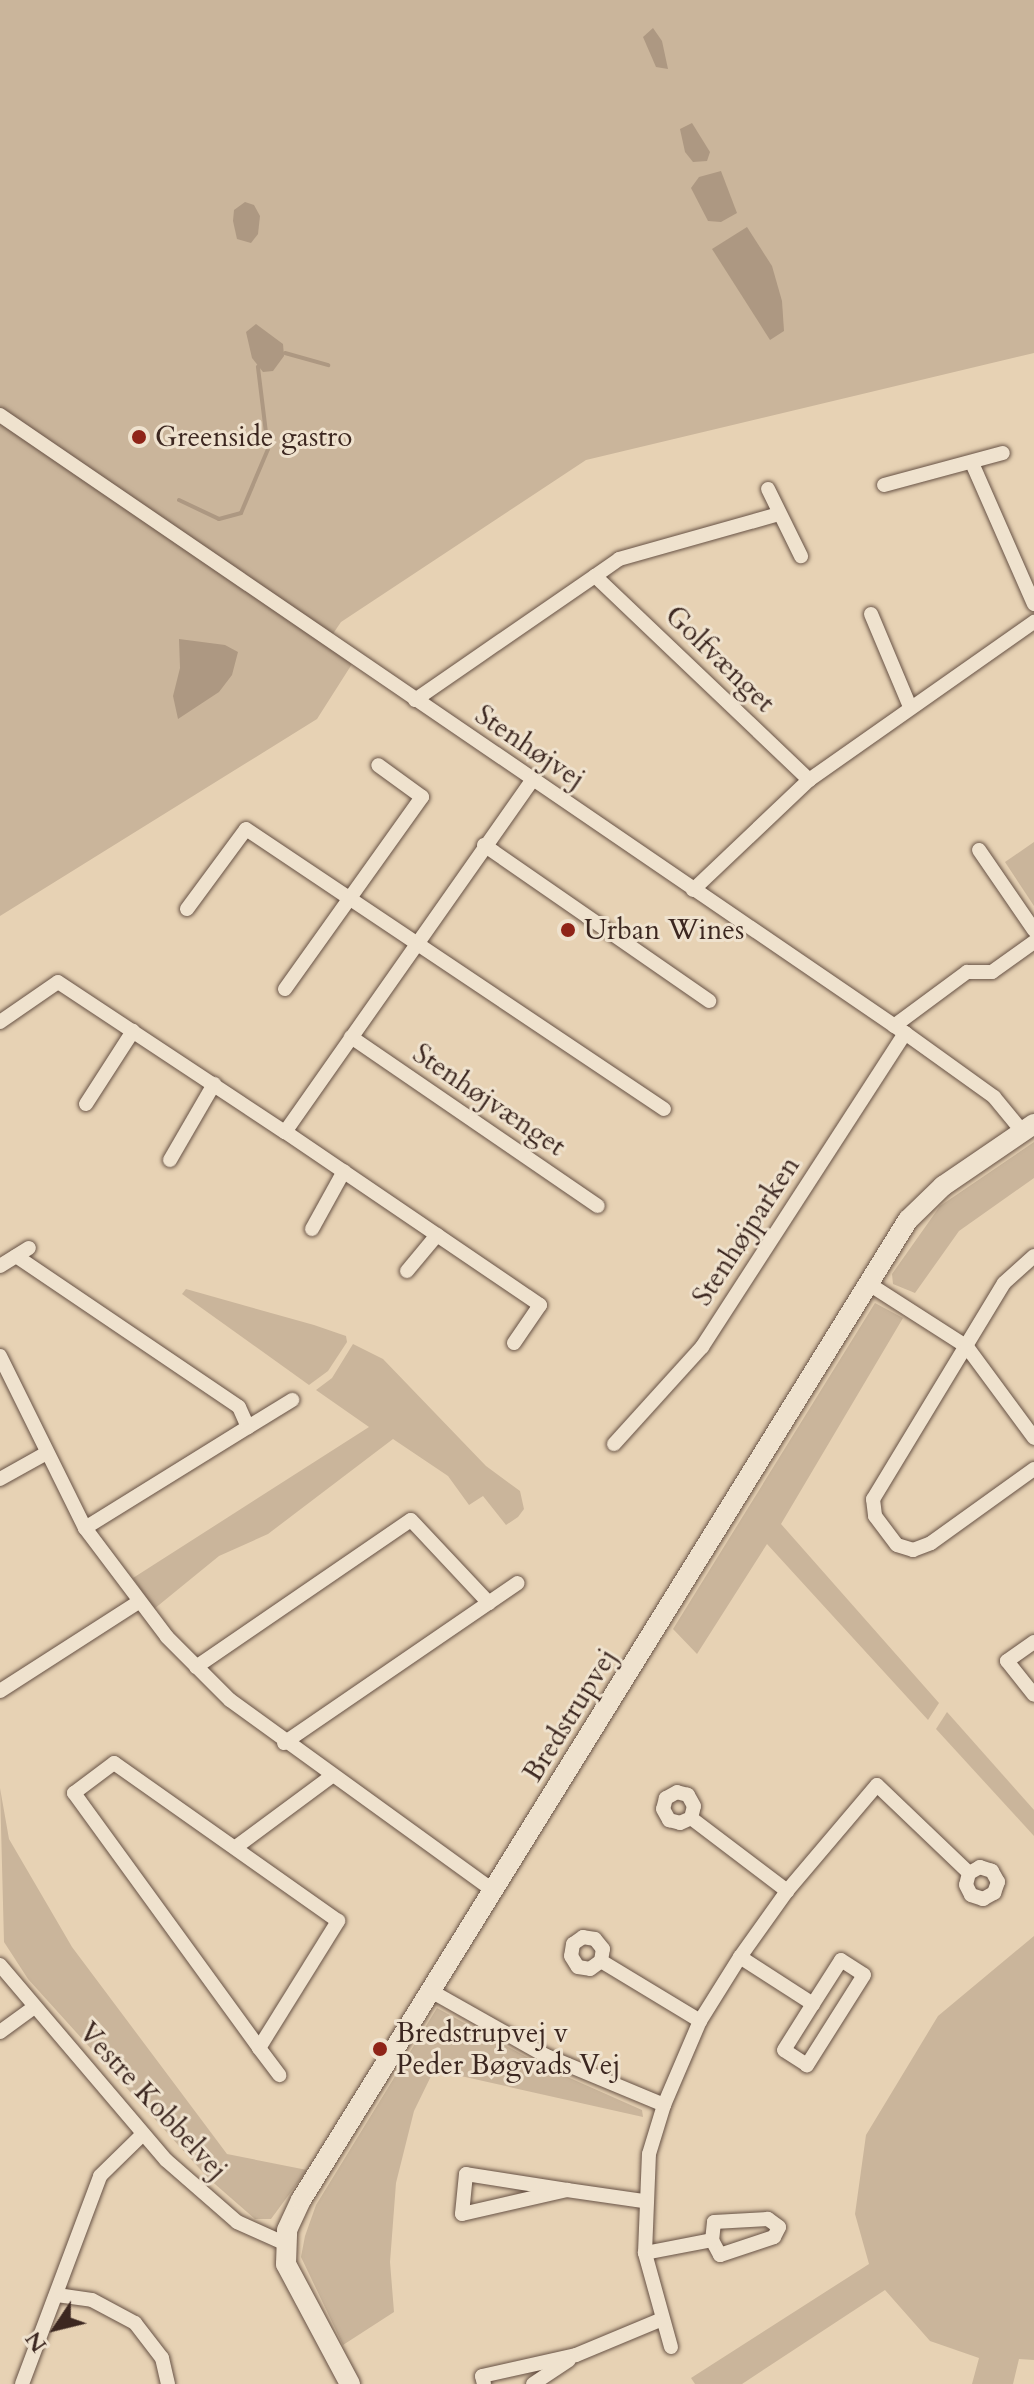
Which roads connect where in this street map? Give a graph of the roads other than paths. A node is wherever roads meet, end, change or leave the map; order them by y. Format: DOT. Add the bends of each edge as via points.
graph roads {
  1 [pos="0,415"];
  2 [pos="1003,453"];
  3 [pos="972,463"];
  4 [pos="884,485"];
  5 [pos="768,489"];
  6 [pos="779,514"];
  7 [pos="801,556"];
  8 [pos="595,576"];
  9 [pos="1034,604"];
  10 [pos="871,614"];
  11 [pos="1034,622"];
  12 [pos="415,700"];
  13 [pos="910,707"];
  14 [pos="378,765"];
  15 [pos="533,779"];
  16 [pos="809,780"];
  17 [pos="484,845"];
  18 [pos="979,850"];
  19 [pos="693,890"];
  20 [pos="350,896"];
  21 [pos="187,909"];
  22 [pos="1034,930"];
  23 [pos="418,940"];
  24 [pos="1034,942"];
  25 [pos="285,989"];
  26 [pos="709,1001"];
  27 [pos="0,1022"];
  28 [pos="900,1029"];
  29 [pos="133,1031"];
  30 [pos="351,1037"];
  31 [pos="214,1084"];
  32 [pos="86,1104"];
  33 [pos="664,1109"];
  34 [pos="1028,1128"];
  35 [pos="285,1132"];
  36 [pos="170,1160"];
  37 [pos="344,1171"];
  38 [pos="598,1206"];
  39 [pos="312,1229"];
  40 [pos="437,1235"];
  41 [pos="29,1248"];
  42 [pos="16,1256"];
  43 [pos="1034,1256"];
  44 [pos="0,1266"];
  45 [pos="407,1271"];
  46 [pos="869,1284"];
  47 [pos="514,1343"];
  48 [pos="967,1347"];
  49 [pos="0,1356"];
  50 [pos="292,1400"];
  51 [pos="248,1427"];
  52 [pos="1034,1438"];
  53 [pos="614,1444"];
  54 [pos="45,1454"];
  55 [pos="1034,1469"];
  56 [pos="0,1479"];
  57 [pos="85,1528"];
  58 [pos="518,1583"];
  59 [pos="137,1603"];
  60 [pos="489,1603"];
  61 [pos="1034,1642"];
  62 [pos="196,1667"];
  63 [pos="0,1691"];
  64 [pos="1034,1695"];
  65 [pos="284,1743"];
  66 [pos="332,1776"];
  67 [pos="691,1818"];
  68 [pos="236,1847"];
  69 [pos="969,1873"];
  70 [pos="787,1891"];
  71 [pos="495,1892"];
  72 [pos="740,1957"];
  73 [pos="601,1961"];
  74 [pos="0,1965"];
  75 [pos="431,1991"];
  76 [pos="813,2004"];
  77 [pos="33,2008"];
  78 [pos="700,2021"];
  79 [pos="0,2032"];
  80 [pos="259,2048"];
  81 [pos="279,2075"];
  82 [pos="664,2105"];
  83 [pos="143,2134"];
  84 [pos="567,2190"];
  85 [pos="643,2201"];
  86 [pos="712,2240"];
  87 [pos="284,2243"];
  88 [pos="645,2253"];
  89 [pos="57,2295"];
  90 [pos="660,2320"];
  91 [pos="671,2347"];
  92 [pos="576,2355"];
  93 [pos="22,2384"];
  94 [pos="168,2384"];
  95 [pos="350,2384"];
  96 [pos="484,2384"];
  97 [pos="533,2384"];
  1 -- 12 [label="street, Stenhøjvej"];
  2 -- 3 [label="street"];
  3 -- 4 [label="street"];
  3 -- 9 [label="street"];
  5 -- 6 [label="street"];
  6 -- 7 [label="street"];
  6 -- 8 [label="street" via="619,559"];
  8 -- 12 [label="street"];
  8 -- 16 [label="street, Golfvænget"];
  10 -- 13 [label="street"];
  11 -- 13 [label="street"];
  12 -- 15 [label="street, Stenhøjvej"];
  13 -- 16 [label="street"];
  14 -- 20 [label="street" via="422,797"];
  15 -- 17 [label="street"];
  15 -- 19 [label="street, Stenhøjvej"];
  16 -- 19 [label="street"];
  17 -- 23 [label="street"];
  17 -- 26 [label="street"];
  18 -- 22 [label="street"];
  19 -- 28 [label="street, Stenhøjvej"];
  20 -- 21 [label="street" via="246,829"];
  20 -- 23 [label="street"];
  20 -- 25 [label="street"];
  23 -- 30 [label="street"];
  23 -- 33 [label="street"];
  24 -- 28 [label="street" via="992,972 967,972"];
  27 -- 29 [label="street" via="58,982"];
  28 -- 34 [label="street, Stenhøjvej"];
  28 -- 53 [label="street, Stenhøjparken" via="702,1347"];
  29 -- 31 [label="street"];
  29 -- 32 [label="street"];
  30 -- 35 [label="street"];
  30 -- 38 [label="street, Stenhøjvænget"];
  31 -- 35 [label="street"];
  31 -- 36 [label="street"];
  34 -- 46 [label="street, Bredstrupvej" via="928,1197"];
  35 -- 37 [label="street"];
  37 -- 39 [label="street"];
  37 -- 40 [label="street"];
  40 -- 45 [label="street"];
  40 -- 47 [label="street" via="540,1305"];
  41 -- 42 [label="street"];
  42 -- 44 [label="street"];
  42 -- 51 [label="street" via="239,1407"];
  43 -- 48 [label="street" via="1004,1283"];
  46 -- 48 [label="street"];
  46 -- 71 [label="street, Bredstrupvej"];
  48 -- 52 [label="street"];
  48 -- 55 [label="street" via="873,1499 875,1516 897,1545 913,1550 931,1543"];
  49 -- 54 [label="street"];
  50 -- 51 [label="street"];
  51 -- 57 [label="street"];
  54 -- 56 [label="street"];
  54 -- 57 [label="street"];
  57 -- 59 [label="street"];
  58 -- 60 [label="street"];
  59 -- 62 [label="street"];
  59 -- 63 [label="street"];
  60 -- 62 [label="street" via="411,1520"];
  60 -- 65 [label="street"];
  61 -- 64 [label="street" via="1007,1661"];
  62 -- 65 [label="street"];
  65 -- 66 [label="street"];
  66 -- 68 [label="street"];
  66 -- 71 [label="street"];
  67 -- 70 [label="street"];
  68 -- 80 [label="street" via="338,1921"];
  68 -- 80 [label="street" via="114,1763 74,1793"];
  69 -- 70 [label="street" via="877,1785"];
  70 -- 72 [label="street"];
  71 -- 75 [label="street, Bredstrupvej"];
  72 -- 76 [label="street"];
  72 -- 78 [label="street"];
  73 -- 78 [label="street"];
  74 -- 77 [label="street, Vestre Kobbelvej"];
  75 -- 82 [label="street" via="544,2055"];
  75 -- 87 [label="street, Bredstrupvej" via="301,2200"];
  76 -- 76 [label="street" via="841,1960 864,1975 807,2065 784,2050"];
  77 -- 79 [label="street"];
  77 -- 83 [label="street, Vestre Kobbelvej"];
  78 -- 82 [label="street"];
  80 -- 81 [label="street"];
  82 -- 85 [label="street" via="649,2154"];
  83 -- 87 [label="street, Vestre Kobbelvej" via="237,2222"];
  83 -- 89 [label="street" via="100,2176 67,2253"];
  84 -- 84 [label="street" via="477,2211 462,2214 466,2174"];
  84 -- 85 [label="street"];
  85 -- 88 [label="street"];
  86 -- 88 [label="street"];
  87 -- 95 [label="street" via="291,2280"];
  88 -- 90 [label="street"];
  89 -- 93 [label="street"];
  89 -- 94 [label="street" via="92,2300 135,2323 162,2358"];
  90 -- 91 [label="street"];
  90 -- 92 [label="street"];
  92 -- 96 [label="street" via="482,2376"];
  92 -- 97 [label="street"];
}
